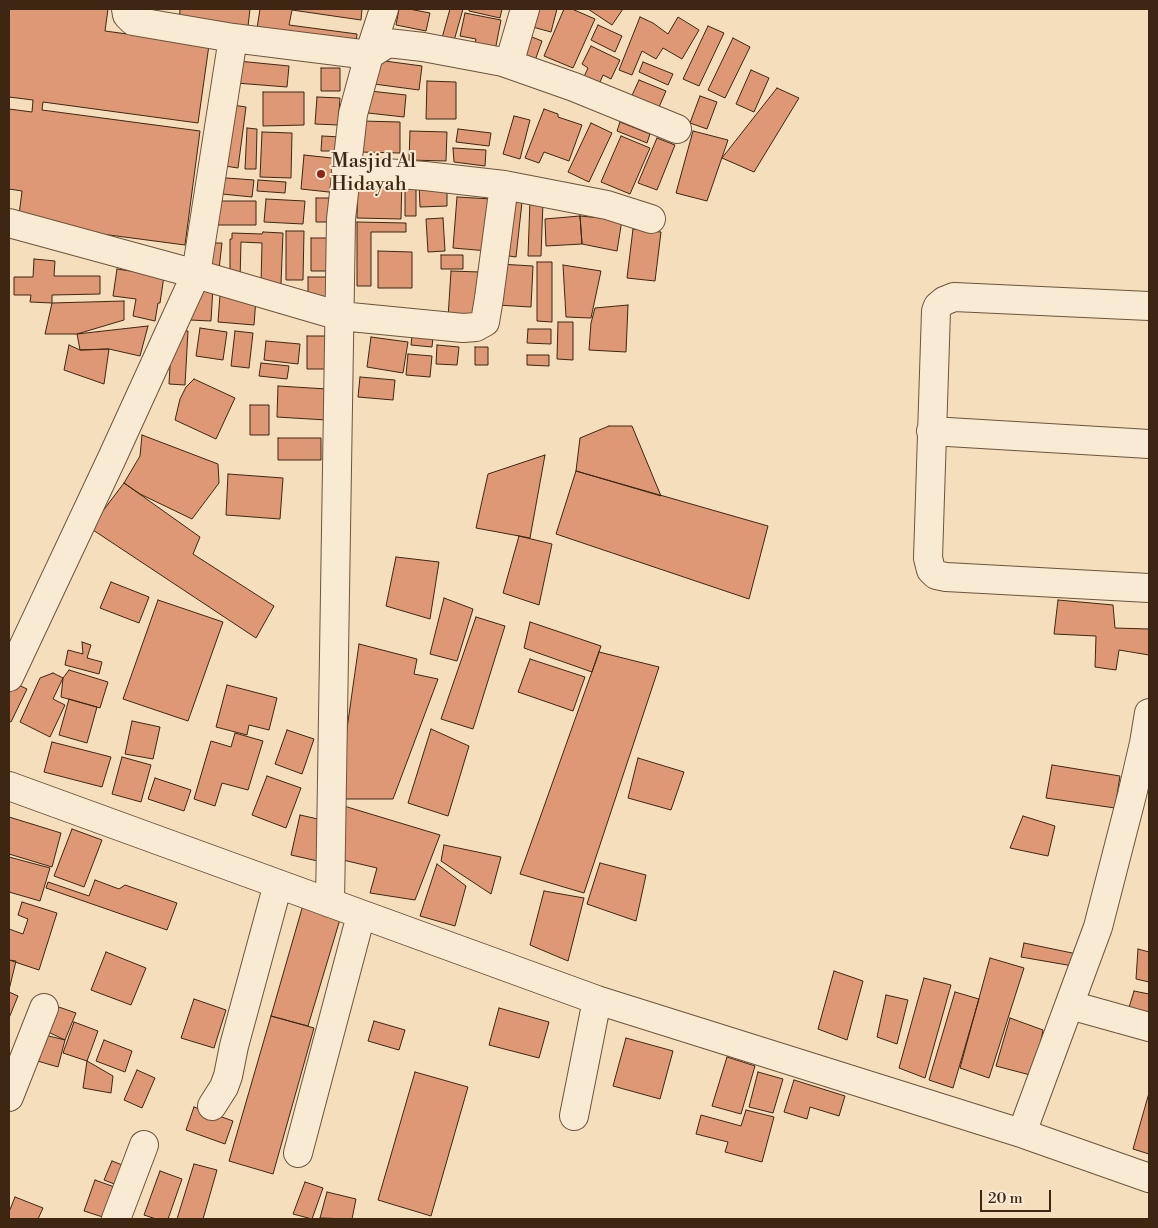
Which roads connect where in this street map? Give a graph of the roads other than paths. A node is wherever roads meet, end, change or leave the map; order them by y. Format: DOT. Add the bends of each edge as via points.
graph roads {
  1 [pos="126,9"];
  2 [pos="384,9"];
  3 [pos="524,9"];
  4 [pos="234,38"];
  5 [pos="369,55"];
  6 [pos="509,64"];
  7 [pos="677,128"];
  8 [pos="346,170"];
  9 [pos="504,185"];
  10 [pos="652,219"];
  11 [pos="9,223"];
  12 [pos="196,274"];
  13 [pos="1149,306"];
  14 [pos="340,316"];
  15 [pos="931,431"];
  16 [pos="1149,444"];
  17 [pos="1149,588"];
  18 [pos="9,677"];
  19 [pos="1149,713"];
  20 [pos="1147,743"];
  21 [pos="9,786"];
  22 [pos="278,884"];
  23 [pos="330,903"];
  24 [pos="361,915"];
  25 [pos="597,1000"];
  26 [pos="1070,1006"];
  27 [pos="44,1008"];
  28 [pos="1149,1027"];
  29 [pos="9,1097"];
  30 [pos="212,1106"];
  31 [pos="574,1116"];
  32 [pos="1024,1134"];
  33 [pos="144,1145"];
  34 [pos="298,1153"];
  35 [pos="1149,1178"];
  36 [pos="116,1219"];
  1 -- 4 [label="street" via="133,21"];
  2 -- 5 [label="street"];
  3 -- 6 [label="street"];
  4 -- 5 [label="street"];
  4 -- 12 [label="street"];
  5 -- 6 [label="street" via="388,43"];
  5 -- 8 [label="street" via="353,114"];
  6 -- 7 [label="street"];
  8 -- 9 [label="street"];
  8 -- 14 [label="street" via="341,219"];
  9 -- 10 [label="street" via="607,205"];
  9 -- 14 [label="street" via="484,322 476,327 463,328"];
  11 -- 12 [label="street"];
  12 -- 14 [label="street"];
  12 -- 18 [label="street"];
  13 -- 15 [label="street" via="954,297 944,301 936,311"];
  14 -- 23 [label="street"];
  15 -- 16 [label="street"];
  15 -- 17 [label="street" via="928,558 936,575"];
  19 -- 20 [label="street"];
  20 -- 26 [label="street" via="1098,927"];
  21 -- 22 [label="street"];
  22 -- 23 [label="street"];
  22 -- 30 [label="street" via="228,1076"];
  23 -- 24 [label="street"];
  24 -- 25 [label="street"];
  24 -- 34 [label="street"];
  25 -- 31 [label="street"];
  25 -- 32 [label="street"];
  26 -- 28 [label="street"];
  26 -- 32 [label="street"];
  27 -- 29 [label="street"];
  32 -- 35 [label="street"];
  33 -- 36 [label="street"];
}
